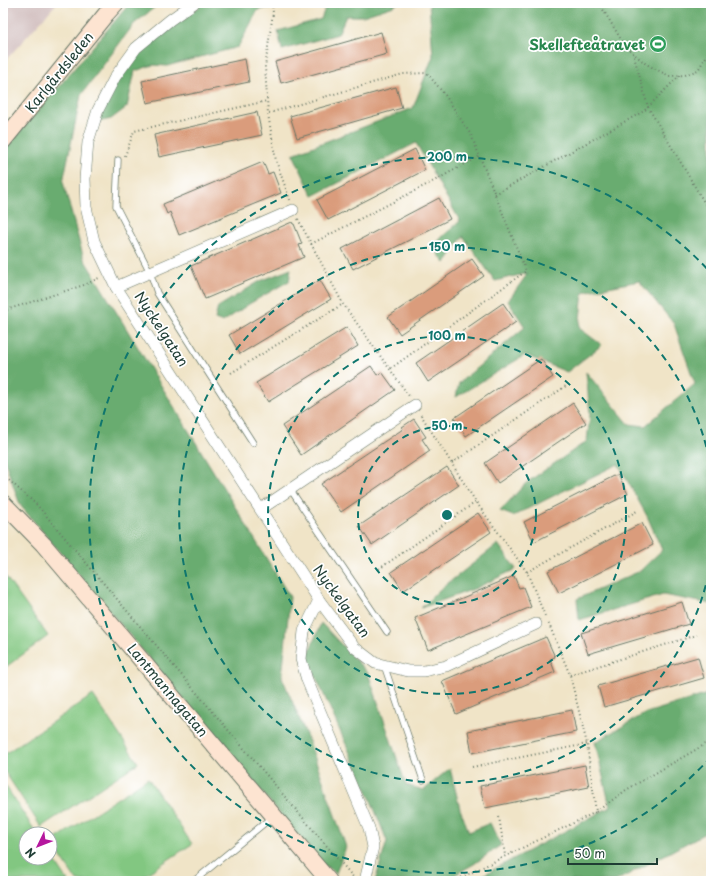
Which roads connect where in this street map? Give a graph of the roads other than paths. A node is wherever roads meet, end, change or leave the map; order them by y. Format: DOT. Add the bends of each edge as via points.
graph roads {
  1 [pos="116,3"];
  2 [pos="194,3"];
  3 [pos="3,141"];
  4 [pos="118,160"];
  5 [pos="293,210"];
  6 [pos="150,272"];
  7 [pos="116,287"];
  8 [pos="414,405"];
  9 [pos="253,443"];
  10 [pos="290,489"];
  11 [pos="3,503"];
  12 [pos="261,509"];
  13 [pos="320,600"];
  14 [pos="536,624"];
  15 [pos="386,632"];
  16 [pos="384,665"];
  17 [pos="424,780"];
  18 [pos="274,815"];
  19 [pos="194,881"];
  20 [pos="329,881"];
  21 [pos="365,881"];
  1 -- 3 [label="street, Karlgårdsleden"];
  2 -- 7 [label="street, Nyckelgatan" via="136,48 115,77 98,110 88,142 86,207 94,241"];
  4 -- 6 [label="lane" via="116,206"];
  5 -- 6 [label="street, Nyckelgatan"];
  6 -- 7 [label="street, Nyckelgatan"];
  6 -- 9 [label="lane" via="157,293"];
  7 -- 12 [label="street, Nyckelgatan"];
  8 -- 10 [label="street"];
  10 -- 12 [label="street"];
  10 -- 15 [label="lane"];
  11 -- 18 [label="street, Lantmannagatan" via="43,544"];
  12 -- 13 [label="street, Nyckelgatan"];
  13 -- 16 [label="street, Nyckelgatan" via="354,647 375,663"];
  13 -- 21 [label="street" via="304,631 301,659 307,680 369,828 373,847"];
  14 -- 16 [label="street, Nyckelgatan" via="446,666 424,671 408,671"];
  16 -- 17 [label="lane"];
  18 -- 19 [label="lane"];
  18 -- 20 [label="street, Lantmannagatan"];
}
